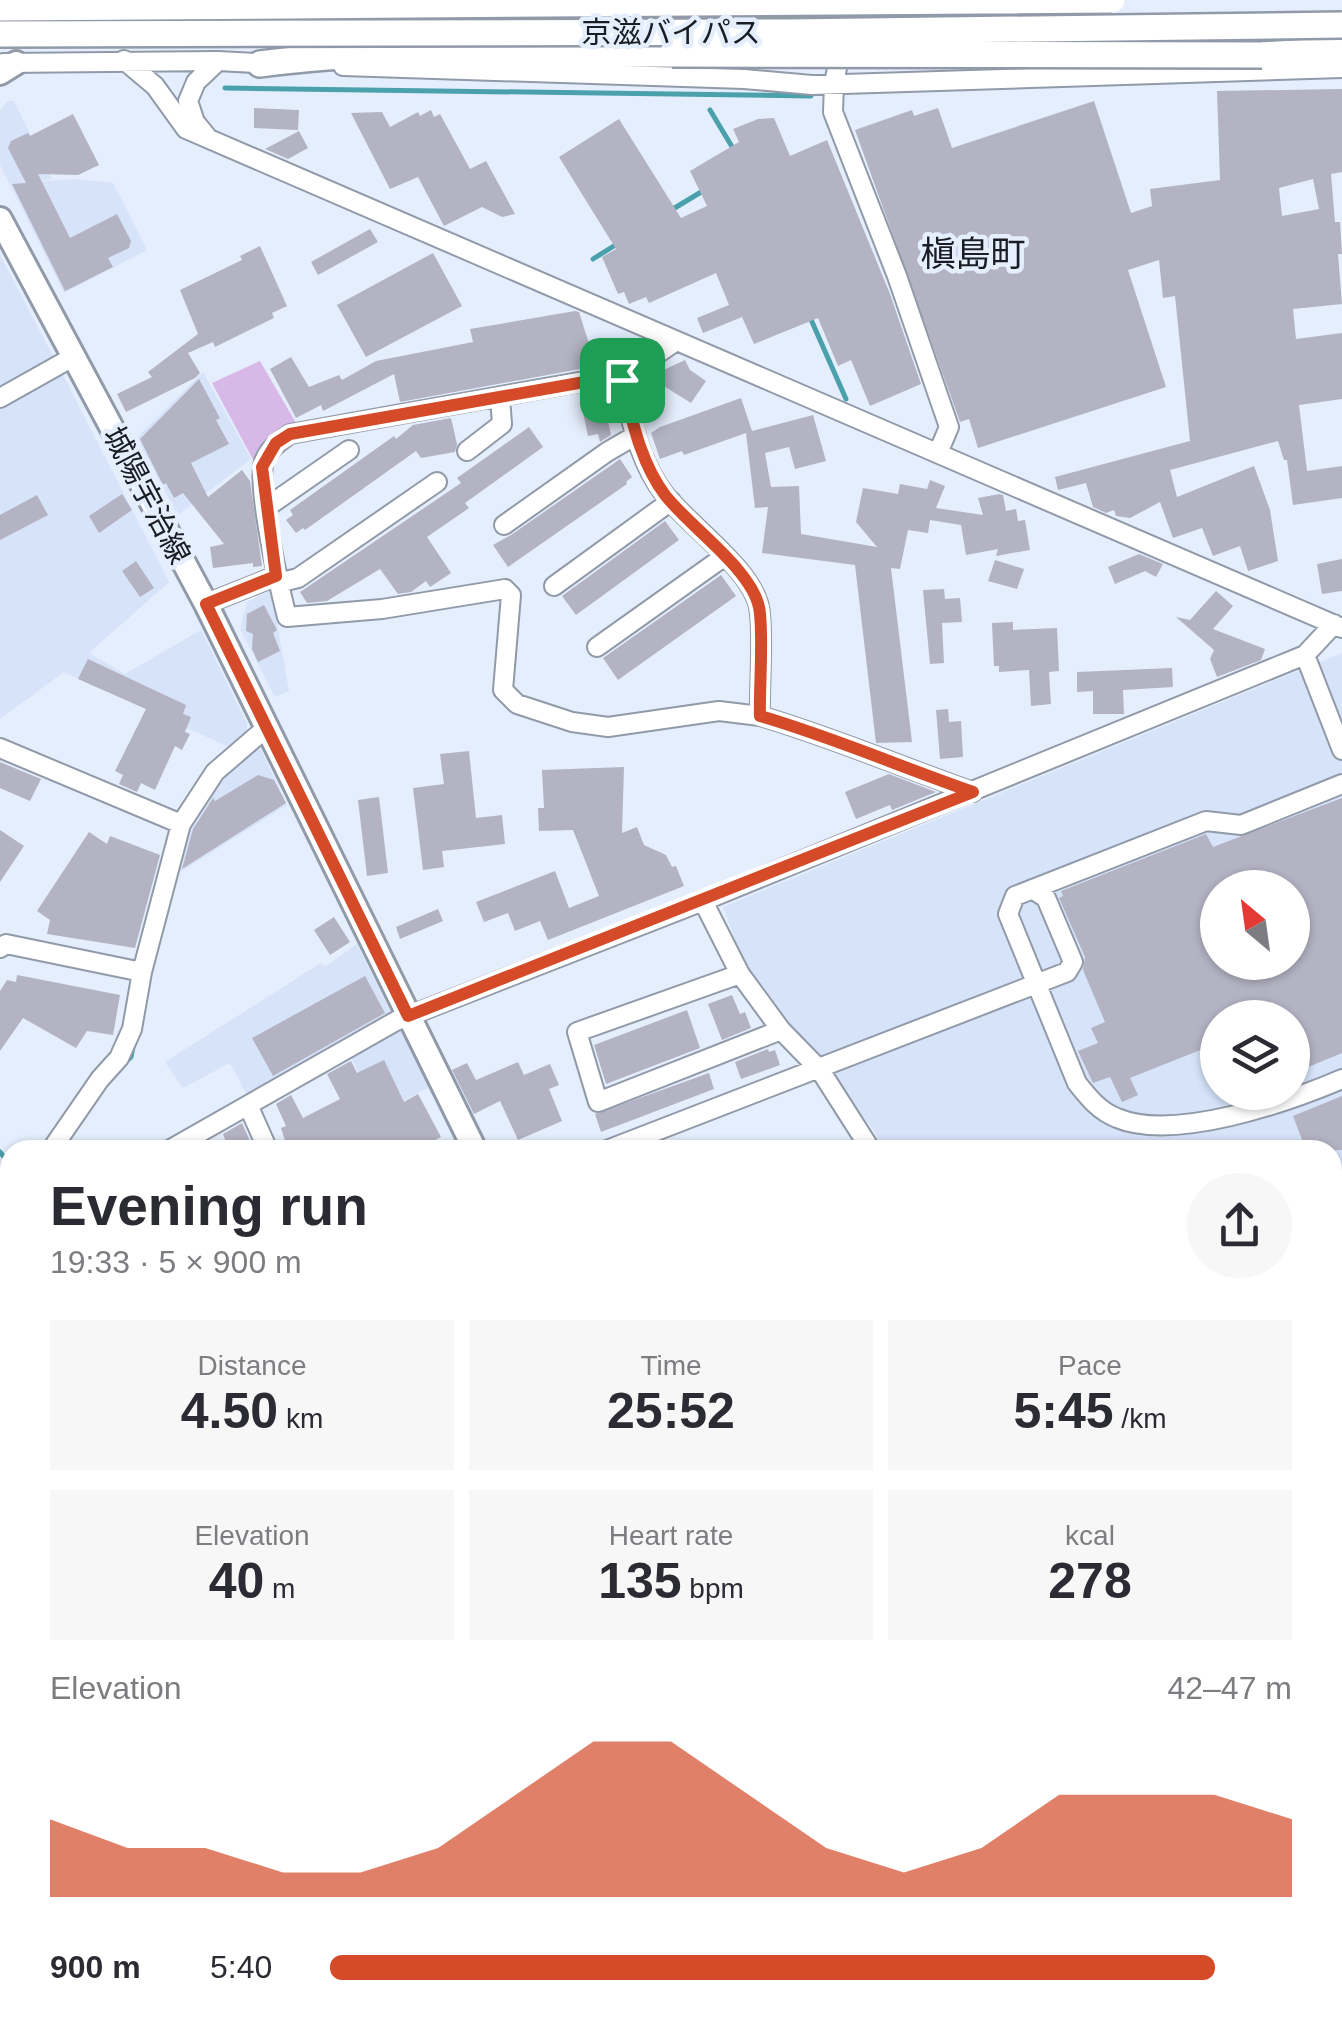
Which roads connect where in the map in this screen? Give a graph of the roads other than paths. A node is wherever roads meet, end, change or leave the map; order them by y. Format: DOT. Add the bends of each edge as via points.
graph roads {
  1 [pos="839,0"];
  2 [pos="1112,0"];
  3 [pos="0,8"];
  4 [pos="1342,25"];
  5 [pos="0,34"];
  6 [pos="1342,50"];
  7 [pos="124,60"];
  8 [pos="218,61"];
  9 [pos="260,64"];
  10 [pos="5,66"];
  11 [pos="1342,68"];
  12 [pos="834,84"];
  13 [pos="208,139"];
  14 [pos="0,219"];
  15 [pos="676,341"];
  16 [pos="74,357"];
  17 [pos="622,380"];
  18 [pos="500,397"];
  19 [pos="0,398"];
  20 [pos="636,435"];
  21 [pos="349,450"];
  22 [pos="467,451"];
  23 [pos="938,453"];
  24 [pos="437,482"];
  25 [pos="670,501"];
  26 [pos="267,507"];
  27 [pos="504,525"];
  28 [pos="725,556"];
  29 [pos="277,579"];
  30 [pos="554,586"];
  31 [pos="206,604"];
  32 [pos="1338,626"];
  33 [pos="597,647"];
  34 [pos="1305,654"];
  35 [pos="760,716"];
  36 [pos="266,729"];
  37 [pos="0,748"];
  38 [pos="1342,750"];
  39 [pos="1342,784"];
  40 [pos="973,792"];
  41 [pos="181,824"];
  42 [pos="1032,890"];
  43 [pos="702,901"];
  44 [pos="0,948"];
  45 [pos="142,972"];
  46 [pos="740,974"];
  47 [pos="1035,982"];
  48 [pos="408,1016"];
  49 [pos="780,1030"];
  50 [pos="820,1070"];
  51 [pos="1342,1079"];
  52 [pos="248,1105"];
  53 [pos="58,1140"];
  54 [pos="187,1140"];
  55 [pos="264,1140"];
  56 [pos="464,1140"];
  57 [pos="634,1140"];
  58 [pos="865,1140"];
  1 -- 12 [label="street"];
  2 -- 3 [label="highway, 京滋バイパス, bridge"];
  4 -- 5 [label="highway, 京滋バイパス, bridge"];
  6 -- 9 [label="highway, bridge" via="1262,56 403,54"];
  7 -- 8 [label="street"];
  7 -- 10 [label="street"];
  7 -- 13 [label="street" via="155,86 186,129"];
  8 -- 9 [label="street"];
  8 -- 13 [label="street" via="188,101"];
  9 -- 12 [label="street"];
  11 -- 12 [label="street"];
  12 -- 23 [label="street" via="833,112 949,428"];
  13 -- 15 [label="street"];
  14 -- 16 [label="main road, 城陽宇治線"];
  15 -- 17 [label="street"];
  15 -- 23 [label="street"];
  16 -- 19 [label="street"];
  16 -- 31 [label="main road, 城陽宇治線"];
  17 -- 18 [label="street"];
  17 -- 20 [label="street"];
  18 -- 22 [label="street" via="502,424"];
  18 -- 26 [label="street" via="290,434 262,467"];
  20 -- 25 [label="street"];
  20 -- 27 [label="street"];
  21 -- 26 [label="street"];
  23 -- 32 [label="street"];
  24 -- 29 [label="street" via="298,578"];
  25 -- 28 [label="street"];
  25 -- 30 [label="street"];
  26 -- 29 [label="street"];
  28 -- 33 [label="street"];
  28 -- 35 [label="street" via="759,606"];
  29 -- 31 [label="street"];
  29 -- 35 [label="street" via="288,617 382,610 505,589 511,595 503,690 517,704 572,722 608,726 720,710"];
  31 -- 36 [label="main road, 城陽宇治線"];
  32 -- 34 [label="street"];
  34 -- 38 [label="street"];
  34 -- 40 [label="street"];
  35 -- 40 [label="street"];
  36 -- 41 [label="street" via="215,772"];
  36 -- 48 [label="main road, 城陽宇治線"];
  37 -- 41 [label="street"];
  39 -- 42 [label="street" via="1240,824 1206,821"];
  40 -- 43 [label="street"];
  41 -- 45 [label="street"];
  42 -- 47 [label="street" via="1014,896 1008,914"];
  42 -- 47 [label="street" via="1046,898 1073,962 1067,972"];
  43 -- 46 [label="street"];
  43 -- 48 [label="street"];
  44 -- 45 [label="street"];
  45 -- 53 [label="street" via="120,1058"];
  46 -- 49 [label="street"];
  46 -- 49 [label="street" via="577,1032 598,1102"];
  47 -- 50 [label="street"];
  47 -- 51 [label="street" via="1078,1084 1120,1120 1150,1125 1241,1114"];
  48 -- 52 [label="street"];
  48 -- 56 [label="main road, 城陽宇治線"];
  49 -- 50 [label="street"];
  50 -- 57 [label="street"];
  50 -- 58 [label="street"];
  52 -- 54 [label="street"];
  52 -- 55 [label="street"];
}
